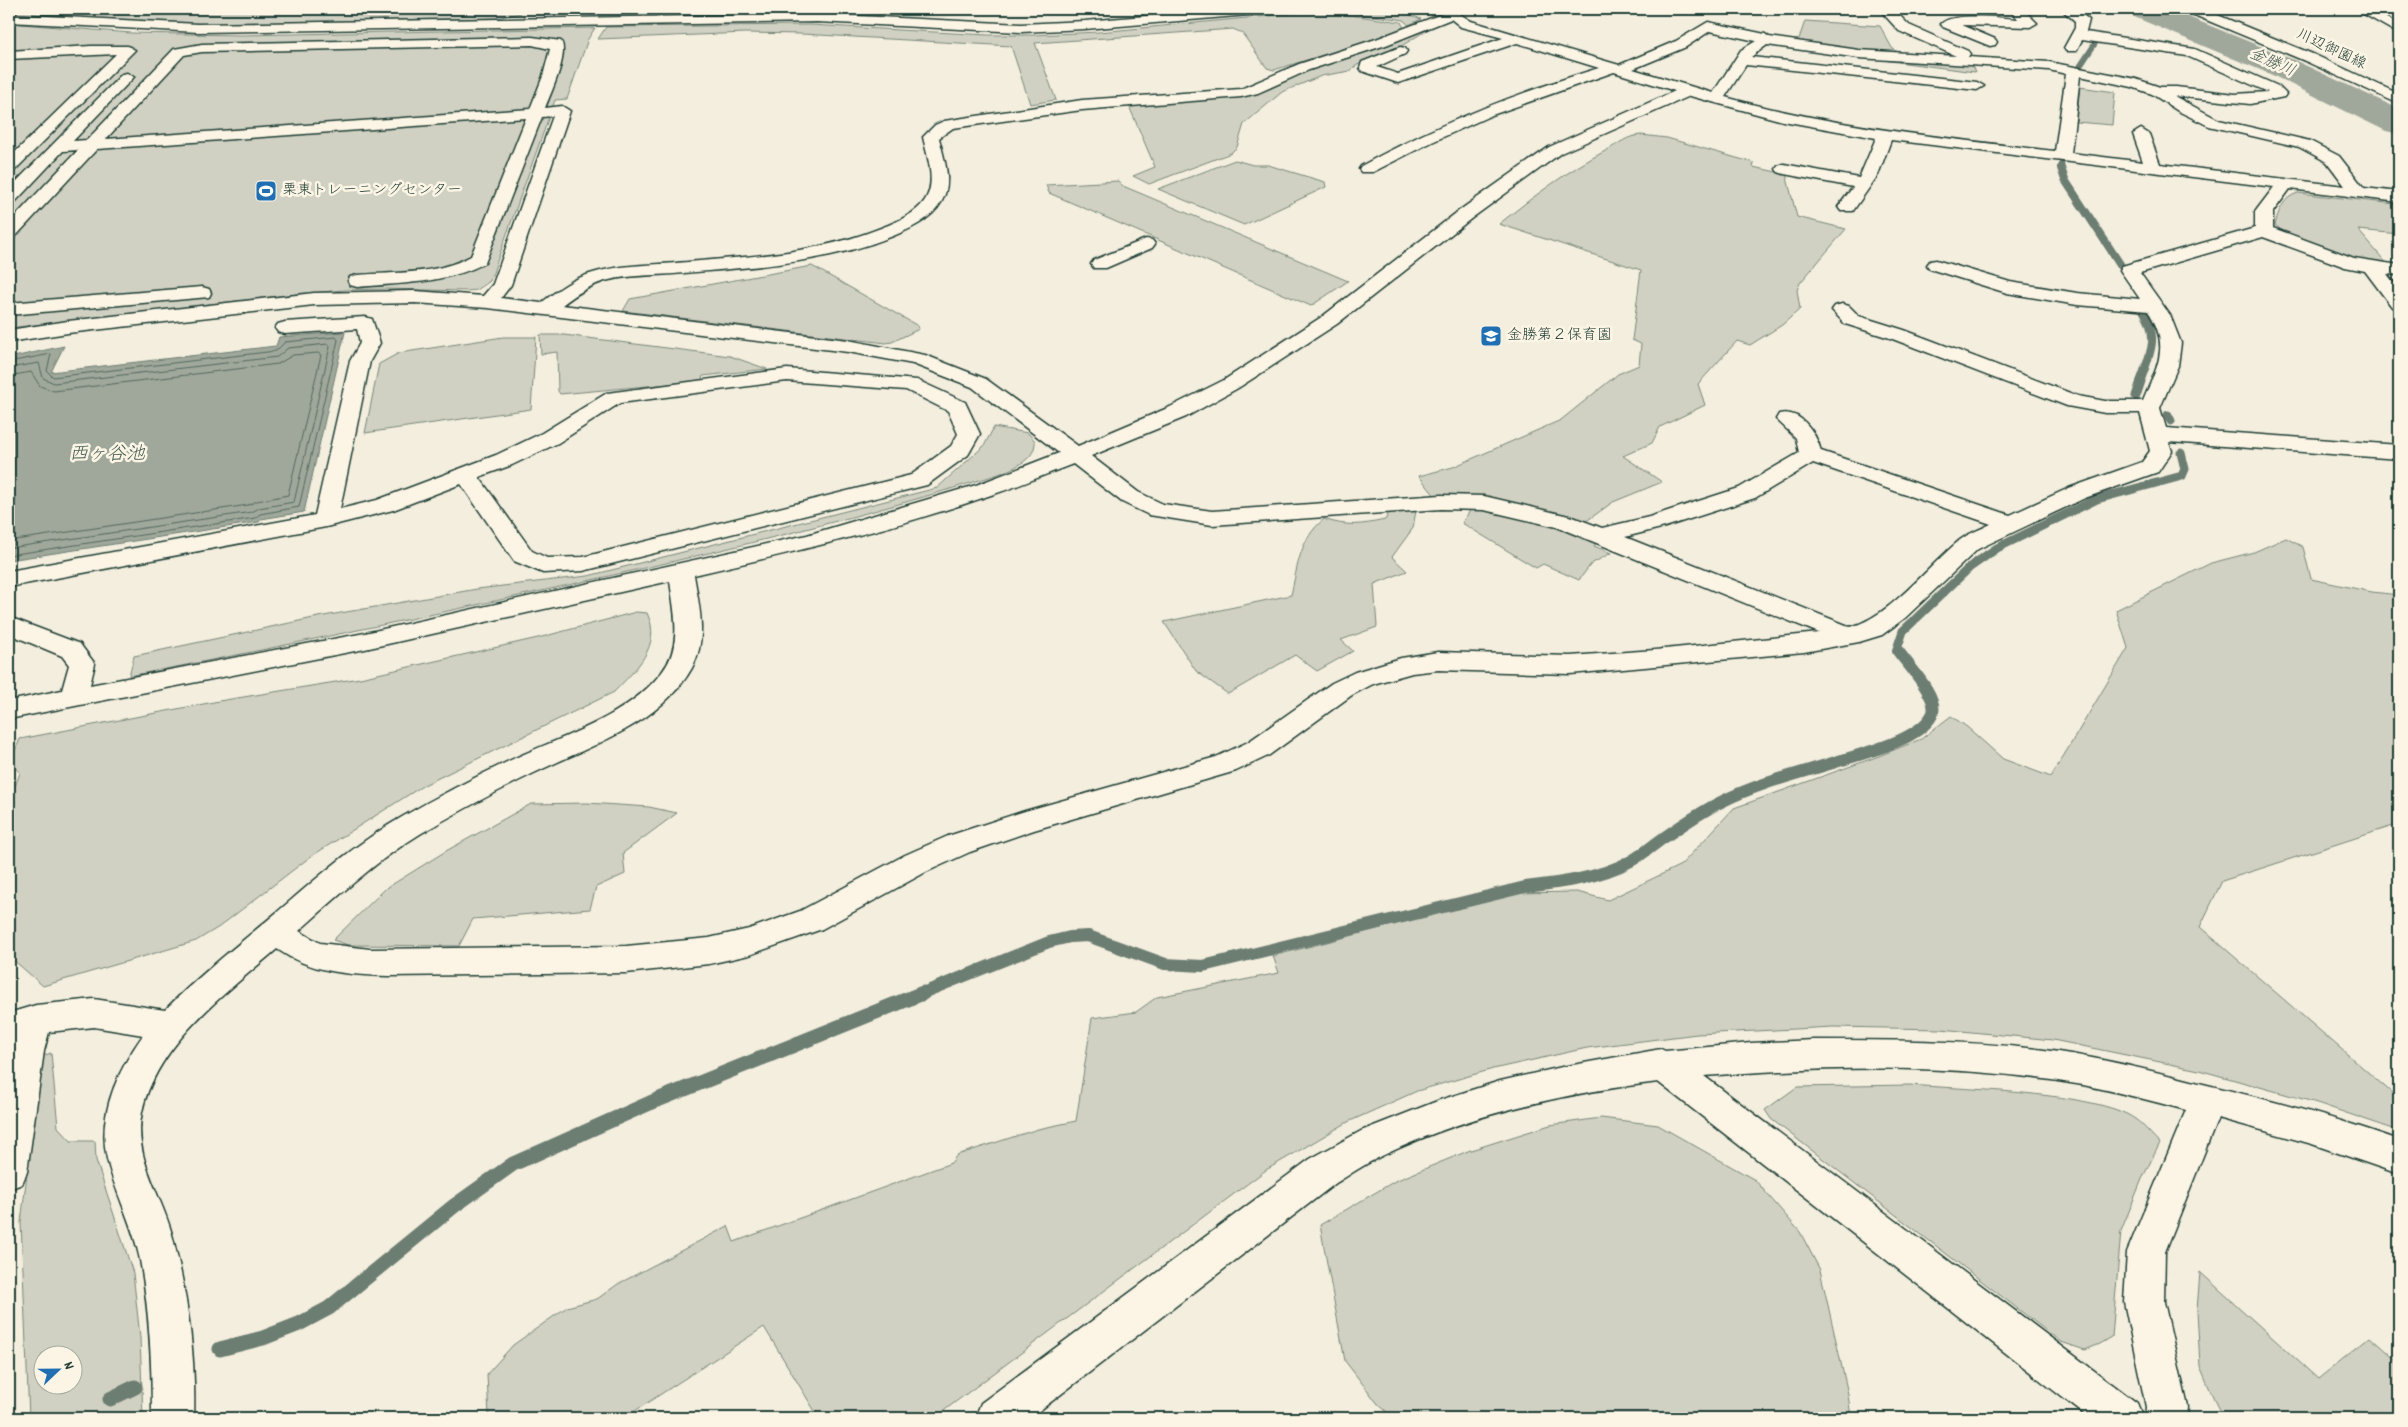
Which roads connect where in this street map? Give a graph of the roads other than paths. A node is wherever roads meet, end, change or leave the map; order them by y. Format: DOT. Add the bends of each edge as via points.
graph roads {
  1 [pos="536,9"];
  2 [pos="1272,9"];
  3 [pos="1886,9"];
  4 [pos="2016,9"];
  5 [pos="2068,9"];
  6 [pos="2192,9"];
  7 [pos="2362,9"];
  8 [pos="1443,14"];
  9 [pos="9,18"];
  10 [pos="526,22"];
  11 [pos="2399,30"];
  12 [pos="2078,35"];
  13 [pos="1517,38"];
  14 [pos="1765,40"];
  15 [pos="1990,42"];
  16 [pos="9,55"];
  17 [pos="136,57"];
  18 [pos="1742,60"];
  19 [pos="1980,61"];
  20 [pos="1616,69"];
  21 [pos="2067,69"];
  22 [pos="2156,73"];
  23 [pos="2136,83"];
  24 [pos="1977,86"];
  25 [pos="1688,91"];
  26 [pos="2157,91"];
  27 [pos="1716,99"];
  28 [pos="2399,100"];
  29 [pos="537,112"];
  30 [pos="1884,134"];
  31 [pos="2141,134"];
  32 [pos="92,144"];
  33 [pos="59,147"];
  34 [pos="2062,157"];
  35 [pos="9,167"];
  36 [pos="2153,168"];
  37 [pos="1367,169"];
  38 [pos="1784,169"];
  39 [pos="2286,183"];
  40 [pos="1863,184"];
  41 [pos="2359,192"];
  42 [pos="2399,197"];
  43 [pos="9,198"];
  44 [pos="1847,206"];
  45 [pos="2264,231"];
  46 [pos="9,233"];
  47 [pos="1146,244"];
  48 [pos="1100,264"];
  49 [pos="1936,265"];
  50 [pos="2372,268"];
  51 [pos="2399,270"];
  52 [pos="488,302"];
  53 [pos="2399,303"];
  54 [pos="2153,306"];
  55 [pos="9,309"];
  56 [pos="544,309"];
  57 [pos="1842,310"];
  58 [pos="285,328"];
  59 [pos="9,336"];
  60 [pos="2057,387"];
  61 [pos="2148,407"];
  62 [pos="1787,418"];
  63 [pos="2155,434"];
  64 [pos="2399,452"];
  65 [pos="1075,455"];
  66 [pos="1811,455"];
  67 [pos="466,475"];
  68 [pos="326,520"];
  69 [pos="2010,523"];
  70 [pos="1601,536"];
  71 [pos="681,571"];
  72 [pos="9,578"];
  73 [pos="9,625"];
  74 [pos="1850,636"];
  75 [pos="74,698"];
  76 [pos="9,710"];
  77 [pos="276,932"];
  78 [pos="22,1023"];
  79 [pos="173,1026"];
  80 [pos="1661,1064"];
  81 [pos="2208,1100"];
  82 [pos="2399,1157"];
  83 [pos="9,1172"];
  84 [pos="173,1418"];
  85 [pos="996,1418"];
  86 [pos="2122,1418"];
  87 [pos="2166,1418"];
  1 -- 10 [label="street"];
  2 -- 10 [label="street" via="1020,28 817,18"];
  3 -- 19 [label="street" via="1904,28"];
  4 -- 15 [label="street" via="2030,23 1952,21 1948,24"];
  5 -- 12 [label="street" via="2082,20"];
  6 -- 28 [label="street, 川辺御園線" via="2310,58"];
  7 -- 11 [label="street"];
  8 -- 13 [label="street"];
  8 -- 13 [label="street" via="1441,25 1433,31 1392,56 1367,65 1367,68 1398,79"];
  8 -- 56 [label="street" via="1381,42 1312,64 1253,90 1082,105 949,124 931,137 938,186 935,199 911,221 891,231 853,245 797,257 610,274 574,286"];
  9 -- 10 [label="street" via="198,28"];
  12 -- 21 [label="street"];
  12 -- 26 [label="street" via="2190,52 2279,94 2239,99 2173,90"];
  13 -- 20 [label="street"];
  14 -- 18 [label="street" via="1746,53"];
  14 -- 19 [label="street" via="1859,54"];
  14 -- 20 [label="street" via="1708,26 1681,44"];
  16 -- 17 [label="street" via="91,50"];
  17 -- 33 [label="street"];
  17 -- 35 [label="street"];
  18 -- 24 [label="street"];
  18 -- 27 [label="street"];
  19 -- 21 [label="street"];
  20 -- 25 [label="street"];
  20 -- 37 [label="street" via="1564,83 1444,129"];
  21 -- 23 [label="street"];
  21 -- 34 [label="street"];
  22 -- 23 [label="street"];
  23 -- 26 [label="street"];
  25 -- 27 [label="street"];
  25 -- 65 [label="street" via="1555,150 1466,214 1330,320 1231,384 1178,412"];
  26 -- 41 [label="street" via="2214,124 2304,144 2333,159"];
  27 -- 30 [label="street"];
  29 -- 32 [label="street"];
  29 -- 32 [label="street" via="557,48 556,44 548,42 202,48 174,55"];
  29 -- 52 [label="street" via="562,111 502,284"];
  29 -- 55 [label="street" via="479,259 468,266 447,273"];
  30 -- 34 [label="street"];
  30 -- 40 [label="street" via="1870,175"];
  31 -- 36 [label="street"];
  32 -- 33 [label="street"];
  32 -- 46 [label="street"];
  33 -- 43 [label="street"];
  34 -- 36 [label="street"];
  36 -- 39 [label="street"];
  38 -- 40 [label="street"];
  39 -- 41 [label="street"];
  39 -- 45 [label="street" via="2264,212"];
  40 -- 44 [label="street"];
  41 -- 42 [label="street"];
  45 -- 50 [label="street"];
  45 -- 54 [label="street" via="2129,270"];
  47 -- 48 [label="street"];
  49 -- 54 [label="street" via="2007,287 2076,299"];
  50 -- 51 [label="street"];
  50 -- 53 [label="street"];
  52 -- 56 [label="street"];
  52 -- 59 [label="street" via="415,297 333,298"];
  54 -- 61 [label="street" via="2163,320 2171,343 2167,365 2153,403"];
  56 -- 65 [label="street" via="848,346 918,359 979,383"];
  57 -- 61 [label="street" via="1852,320 2074,402 2105,407"];
  58 -- 68 [label="street" via="365,323 370,343 360,361"];
  60 -- 61 [label="street"];
  61 -- 63 [label="street"];
  62 -- 66 [label="street" via="1806,436"];
  63 -- 64 [label="street"];
  63 -- 69 [label="street" via="2160,451 2150,467 2077,493"];
  65 -- 70 [label="street" via="1130,497 1157,510 1183,515 1212,518 1416,504 1484,503 1565,522"];
  65 -- 71 [label="street" via="984,490 895,518"];
  66 -- 69 [label="street"];
  66 -- 70 [label="street" via="1747,493"];
  67 -- 67 [label="street" via="550,438 614,397 787,375 910,384 957,407 970,434 960,450 919,480 583,564 543,566 523,556"];
  67 -- 68 [label="street" via="385,505"];
  68 -- 72 [label="street"];
  69 -- 74 [label="street" via="1970,544 1873,629"];
  70 -- 74 [label="street"];
  71 -- 75 [label="street" via="365,641"];
  71 -- 77 [label="street" via="690,627 685,654 671,679 637,710 460,798 401,832"];
  73 -- 75 [label="street" via="71,650 82,664"];
  74 -- 77 [label="street" via="1804,644 1656,659 1570,665 1438,662 1387,670 1342,689 1258,749 1226,764 1009,826 956,845 916,862 790,929 728,947 685,955 608,960 363,961 315,956"];
  75 -- 76 [label="street"];
  77 -- 79 [label="street" via="210,987"];
  78 -- 79 [label="street" via="94,1013"];
  78 -- 83 [label="street" via="26,1051"];
  79 -- 84 [label="street" via="155,1045 136,1079 123,1114 122,1146 157,1252 174,1376"];
  80 -- 81 [label="street" via="1803,1054 1987,1058 2063,1067"];
  80 -- 85 [label="street" via="1520,1092 1439,1116 1379,1140 1323,1171"];
  80 -- 86 [label="street"];
  81 -- 82 [label="street" via="2282,1119"];
  81 -- 87 [label="street" via="2146,1252 2144,1302 2167,1407"];
}
